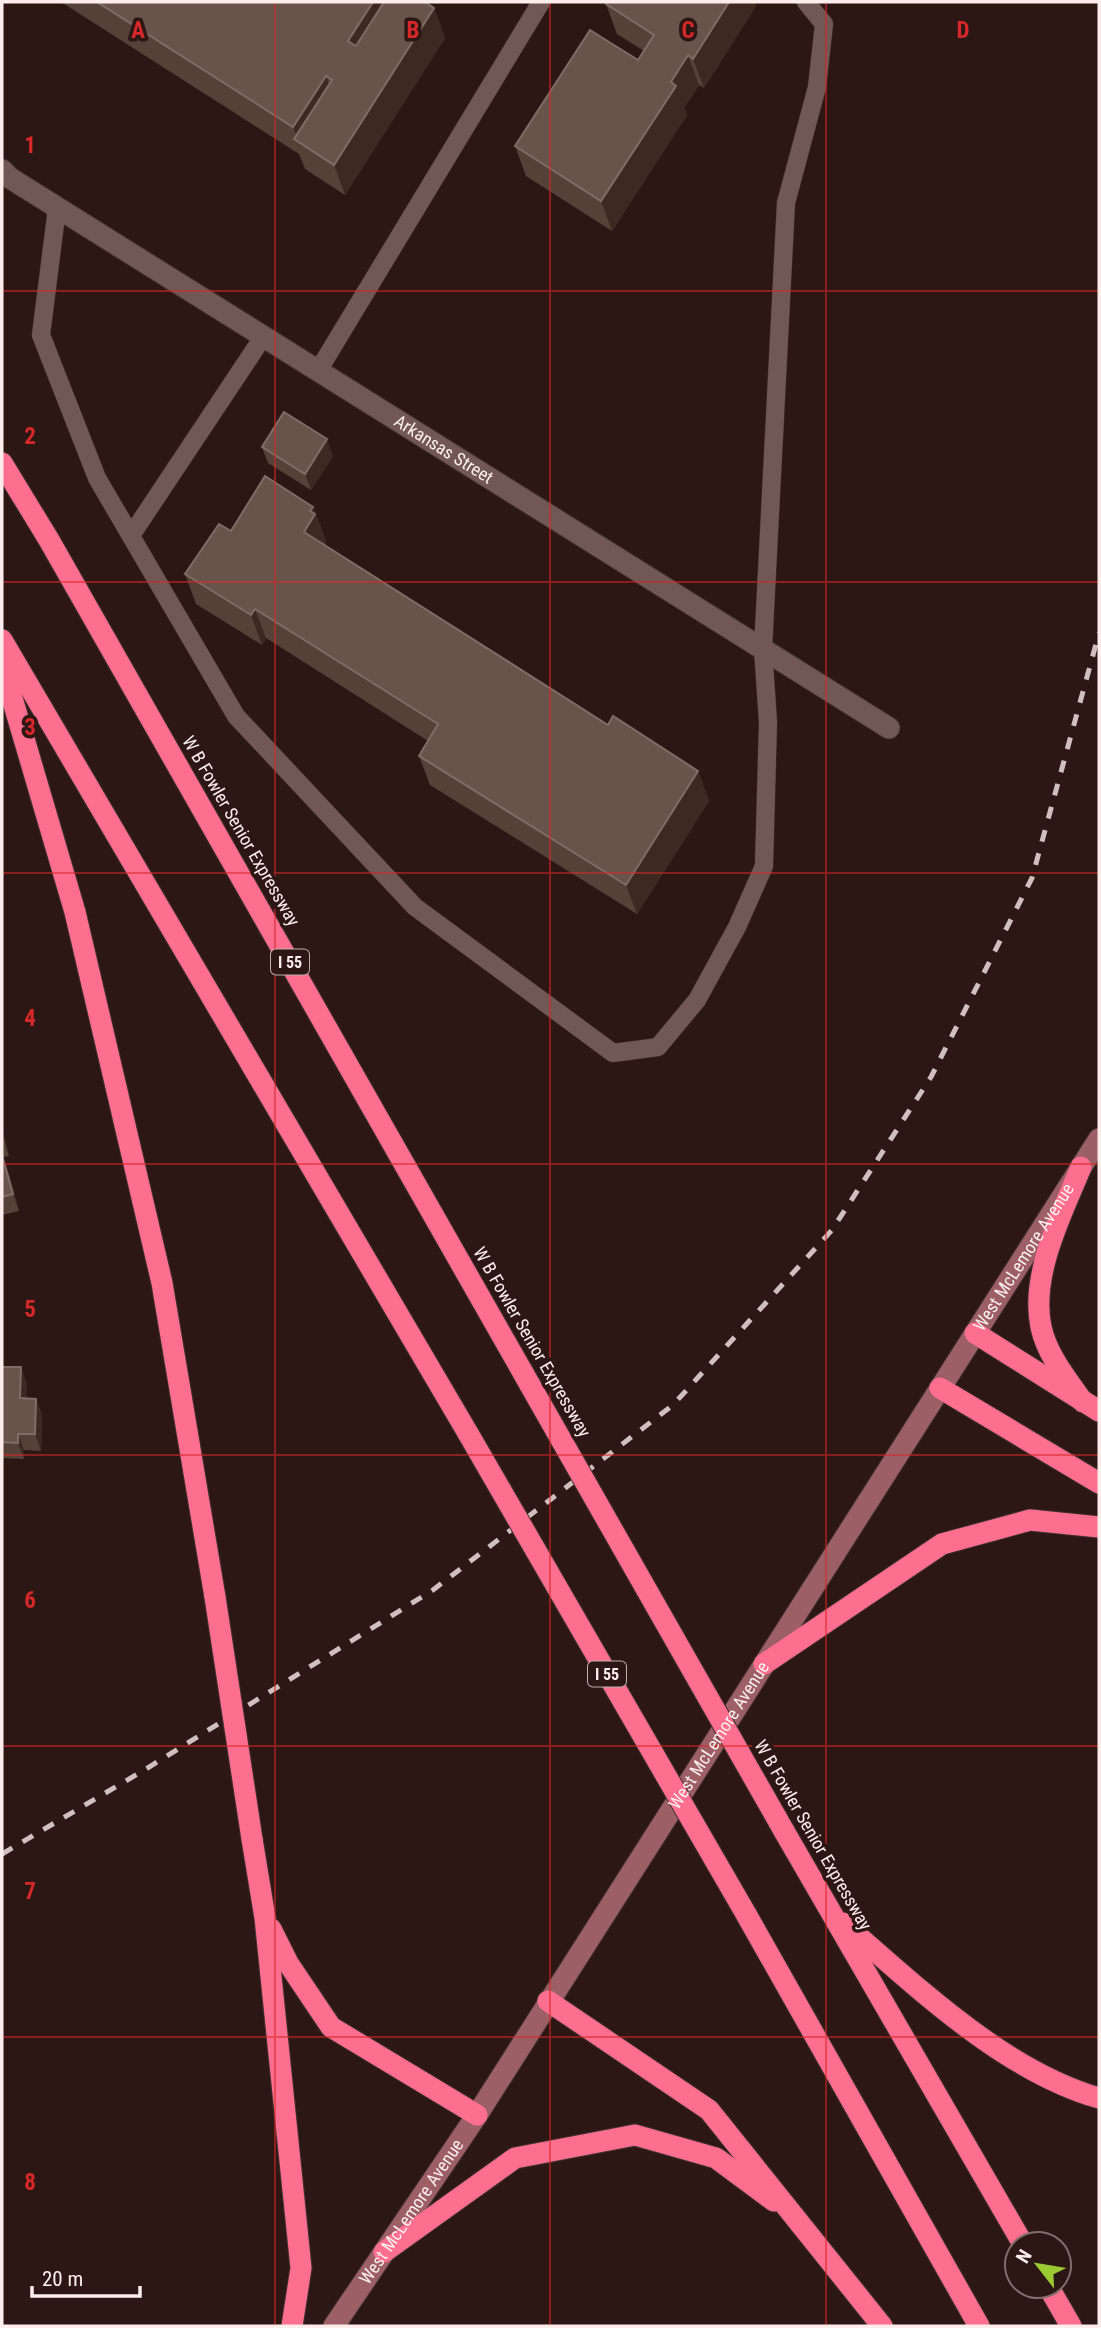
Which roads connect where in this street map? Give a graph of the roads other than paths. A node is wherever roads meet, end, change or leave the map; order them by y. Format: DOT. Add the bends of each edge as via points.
graph roads {
  1 [pos="541,2"];
  2 [pos="806,2"];
  3 [pos="2,170"];
  4 [pos="57,208"];
  5 [pos="263,337"];
  6 [pos="318,371"];
  7 [pos="2,463"];
  8 [pos="132,534"];
  9 [pos="2,640"];
  10 [pos="763,649"];
  11 [pos="2,664"];
  12 [pos="890,728"];
  13 [pos="1099,1139"];
  14 [pos="1081,1167"];
  15 [pos="975,1334"];
  16 [pos="940,1388"];
  17 [pos="1091,1406"];
  18 [pos="1099,1483"];
  19 [pos="1099,1527"];
  20 [pos="764,1664"];
  21 [pos="831,1913"];
  22 [pos="265,1918"];
  23 [pos="548,2001"];
  24 [pos="1099,2098"];
  25 [pos="477,2115"];
  26 [pos="797,2217"];
  27 [pos="1015,2230"];
  28 [pos="384,2252"];
  29 [pos="1056,2300"];
  30 [pos="292,2326"];
  31 [pos="334,2326"];
  32 [pos="882,2326"];
  33 [pos="979,2326"];
  34 [pos="1071,2326"];
  1 -- 6 [label="lane"];
  2 -- 10 [label="lane" via="824,24 817,88 786,203"];
  3 -- 4 [label="street, Arkansas Street"];
  4 -- 5 [label="street, Arkansas Street"];
  4 -- 8 [label="lane" via="41,335 97,478"];
  5 -- 6 [label="street, Arkansas Street"];
  5 -- 8 [label="lane"];
  6 -- 10 [label="street, Arkansas Street"];
  7 -- 21 [label="highway, W B Fowler Senior Expressway / I 55, bridge"];
  8 -- 10 [label="lane" via="236,716 415,907 612,1054 658,1047 698,1000 764,866 768,722"];
  9 -- 33 [label="highway, I 55, bridge" via="469,1435"];
  10 -- 12 [label="street, Arkansas Street"];
  11 -- 22 [label="highway, bridge" via="75,912 162,1283"];
  13 -- 14 [label="main road, West McLemore Avenue"];
  14 -- 15 [label="main road, West McLemore Avenue"];
  14 -- 17 [label="highway" via="1044,1269 1040,1313 1047,1345"];
  15 -- 16 [label="main road, West McLemore Avenue"];
  15 -- 17 [label="highway"];
  16 -- 18 [label="highway"];
  16 -- 20 [label="main road, West McLemore Avenue"];
  19 -- 20 [label="highway" via="1030,1520 942,1544"];
  20 -- 23 [label="main road, West McLemore Avenue"];
  21 -- 24 [label="highway" via="960,2024 1069,2090"];
  21 -- 27 [label="highway, W B Fowler Senior Expressway / I 55"];
  22 -- 25 [label="highway" via="288,1963 331,2026"];
  22 -- 30 [label="highway" via="301,2269"];
  23 -- 25 [label="main road, West McLemore Avenue"];
  23 -- 26 [label="highway" via="709,2110"];
  25 -- 28 [label="main road, West McLemore Avenue"];
  26 -- 28 [label="highway" via="716,2158 635,2134 515,2158"];
  26 -- 32 [label="highway"];
  28 -- 31 [label="main road, West McLemore Avenue"];
  29 -- 34 [label="highway"];
}
